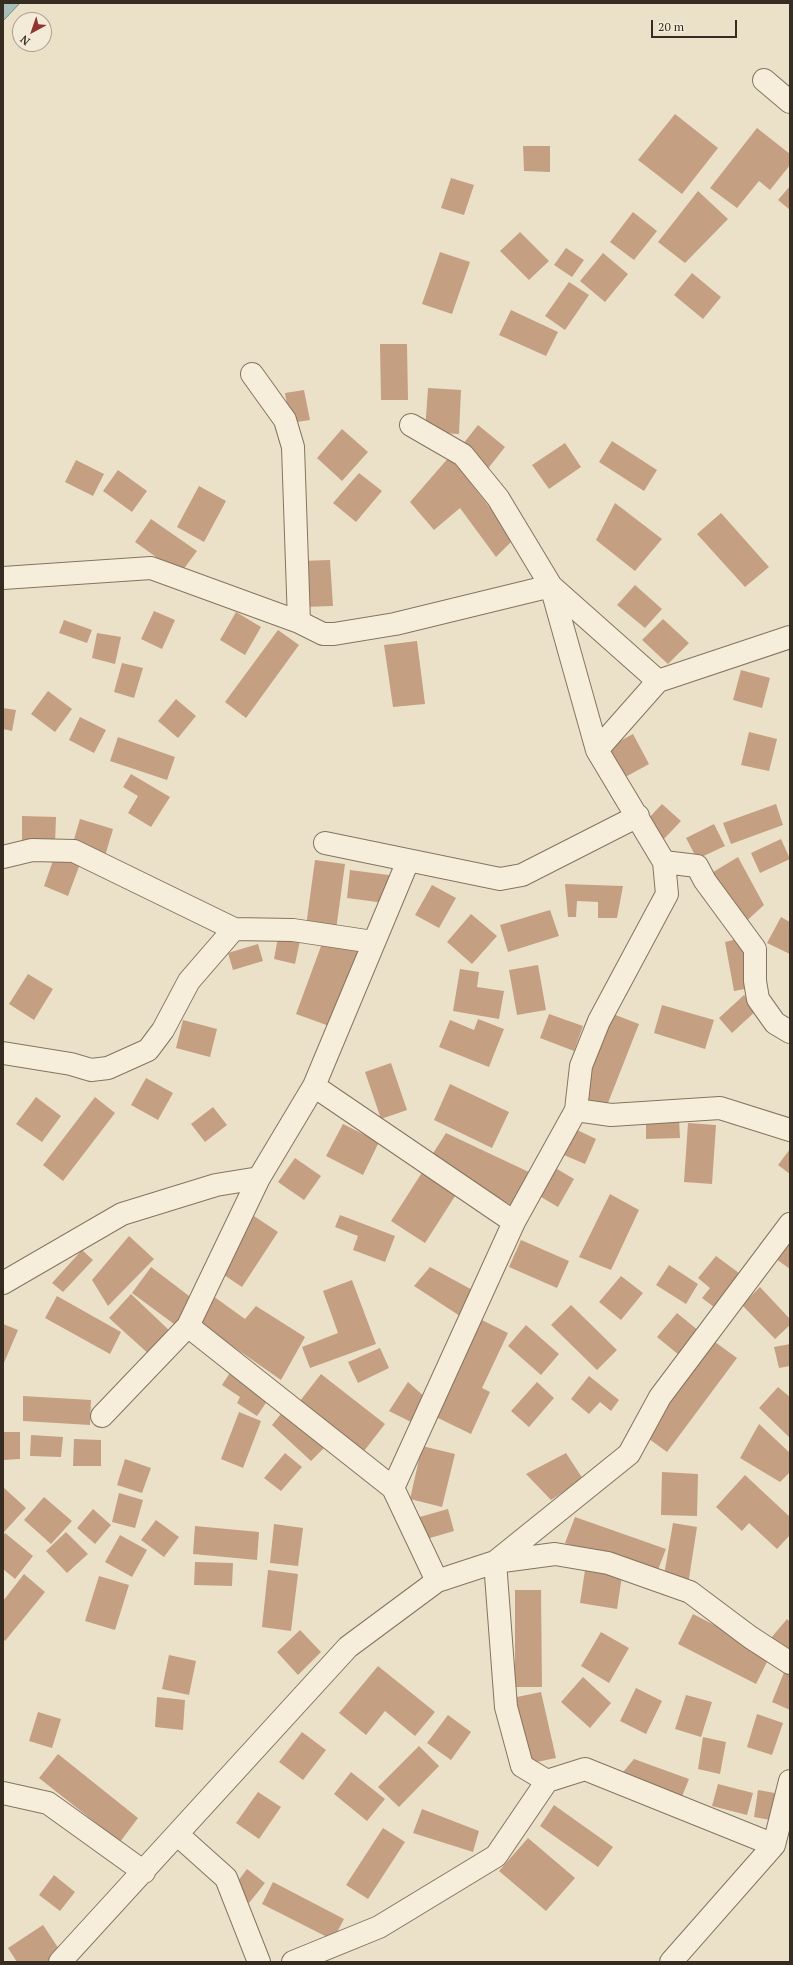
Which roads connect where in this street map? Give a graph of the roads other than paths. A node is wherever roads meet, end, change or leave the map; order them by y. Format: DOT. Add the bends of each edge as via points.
graph roads {
  1 [pos="764,80"];
  2 [pos="790,102"];
  3 [pos="252,374"];
  4 [pos="411,425"];
  5 [pos="3,578"];
  6 [pos="551,586"];
  7 [pos="299,622"];
  8 [pos="790,637"];
  9 [pos="658,681"];
  10 [pos="597,750"];
  11 [pos="638,816"];
  12 [pos="325,844"];
  13 [pos="3,856"];
  14 [pos="408,861"];
  15 [pos="664,862"];
  16 [pos="234,930"];
  17 [pos="373,942"];
  18 [pos="790,1032"];
  19 [pos="3,1053"];
  20 [pos="314,1086"];
  21 [pos="576,1110"];
  22 [pos="790,1130"];
  23 [pos="259,1178"];
  24 [pos="514,1222"];
  25 [pos="790,1224"];
  26 [pos="3,1283"];
  27 [pos="188,1326"];
  28 [pos="102,1416"];
  29 [pos="393,1488"];
  30 [pos="496,1562"];
  31 [pos="437,1581"];
  32 [pos="790,1662"];
  33 [pos="547,1781"];
  34 [pos="790,1781"];
  35 [pos="3,1793"];
  36 [pos="178,1835"];
  37 [pos="774,1846"];
  38 [pos="144,1872"];
  39 [pos="60,1962"];
  40 [pos="259,1962"];
  41 [pos="293,1962"];
  42 [pos="671,1962"];
  1 -- 2 [label="street"];
  3 -- 7 [label="street" via="285,420 293,447"];
  4 -- 6 [label="street" via="463,455 498,498"];
  5 -- 7 [label="street" via="151,568"];
  6 -- 7 [label="street" via="395,624 334,634 323,634"];
  6 -- 9 [label="street"];
  6 -- 10 [label="street"];
  8 -- 9 [label="street"];
  9 -- 10 [label="street"];
  10 -- 11 [label="street"];
  11 -- 14 [label="street" via="522,875 500,878"];
  11 -- 15 [label="street"];
  12 -- 14 [label="street"];
  13 -- 16 [label="street" via="32,850 74,851"];
  14 -- 17 [label="street"];
  15 -- 18 [label="street" via="697,866 705,881 755,949 758,999 776,1023"];
  15 -- 21 [label="street" via="667,894 599,1021 581,1066"];
  16 -- 17 [label="street" via="293,930"];
  16 -- 19 [label="street" via="189,981 148,1050 108,1068 91,1070 71,1064"];
  17 -- 20 [label="street"];
  20 -- 23 [label="street"];
  20 -- 24 [label="street"];
  21 -- 22 [label="street" via="611,1115 720,1108"];
  21 -- 24 [label="street"];
  23 -- 26 [label="street" via="216,1185 122,1214"];
  23 -- 27 [label="street"];
  24 -- 29 [label="street"];
  25 -- 30 [label="street" via="660,1397 629,1454"];
  27 -- 28 [label="street"];
  27 -- 29 [label="street"];
  29 -- 31 [label="street"];
  30 -- 31 [label="street"];
  30 -- 32 [label="street" via="555,1554 608,1563 690,1592 750,1637"];
  30 -- 33 [label="street" via="506,1707 522,1766"];
  31 -- 36 [label="street" via="348,1647"];
  33 -- 37 [label="street" via="585,1770"];
  33 -- 41 [label="street" via="496,1856 379,1928"];
  34 -- 37 [label="street"];
  35 -- 38 [label="street" via="48,1803"];
  36 -- 38 [label="street"];
  36 -- 40 [label="street" via="226,1878"];
  37 -- 42 [label="street"];
  38 -- 39 [label="street"];
}
